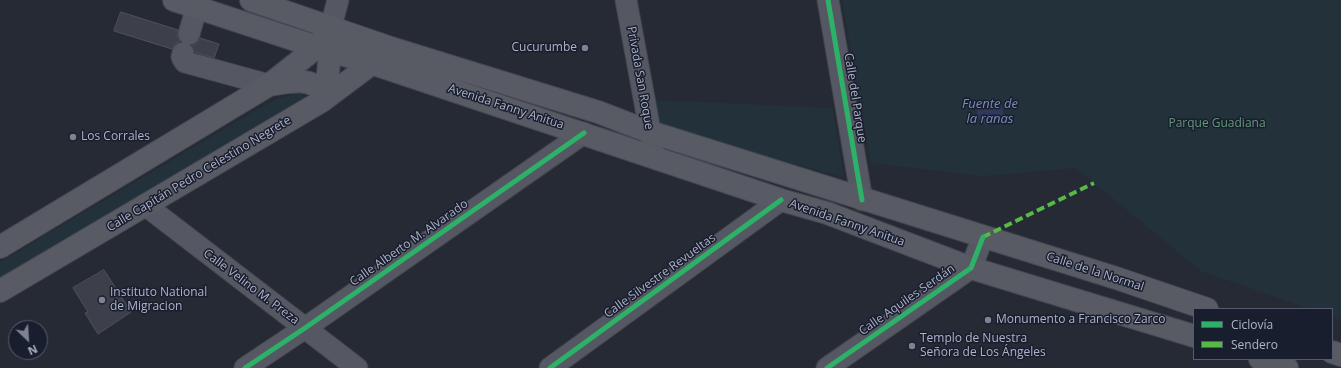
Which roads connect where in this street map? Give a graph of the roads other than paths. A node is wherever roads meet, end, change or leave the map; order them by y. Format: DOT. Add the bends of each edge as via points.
graph roads {
  1 [pos="174,0"];
  2 [pos="251,0"];
  3 [pos="338,0"];
  4 [pos="626,0"];
  5 [pos="828,0"];
  6 [pos="197,4"];
  7 [pos="331,26"];
  8 [pos="391,48"];
  9 [pos="324,49"];
  10 [pos="374,64"];
  11 [pos="269,85"];
  12 [pos="323,97"];
  13 [pos="650,132"];
  14 [pos="584,133"];
  15 [pos="654,157"];
  16 [pos="781,200"];
  17 [pos="862,200"];
  18 [pos="145,205"];
  19 [pos="827,213"];
  20 [pos="983,237"];
  21 [pos="0,247"];
  22 [pos="971,268"];
  23 [pos="0,291"];
  24 [pos="1204,308"];
  25 [pos="305,328"];
  26 [pos="1193,336"];
  27 [pos="245,368"];
  28 [pos="358,368"];
  29 [pos="550,368"];
  30 [pos="827,368"];
  1 -- 6 [label="main road, Avenida Fanny Anitua"];
  2 -- 7 [label="main road, Avenida Fanny Anitua"];
  3 -- 7 [label="street"];
  4 -- 13 [label="street, Privada San Roque"];
  5 -- 17 [label="street, Calle del Parque"];
  6 -- 9 [label="main road, Avenida Fanny Anitua"];
  6 -- 11 [label="street" via="182,57 186,62"];
  7 -- 8 [label="main road, Avenida Fanny Anitua"];
  7 -- 9 [label="main road"];
  8 -- 10 [label="main road, Calle Capitán Pedro Celestino Negrete"];
  8 -- 13 [label="main road, Avenida Fanny Anitua" via="598,112"];
  9 -- 10 [label="main road, Avenida Fanny Anitua"];
  9 -- 11 [label="main road"];
  9 -- 12 [label="main road"];
  10 -- 12 [label="main road, Calle Capitán Pedro Celestino Negrete"];
  10 -- 14 [label="main road, Avenida Fanny Anitua"];
  11 -- 12 [label="main road" via="308,82 318,86"];
  11 -- 21 [label="main road"];
  12 -- 18 [label="main road, Calle Capitán Pedro Celestino Negrete"];
  13 -- 15 [label="street, Privada San Roque"];
  13 -- 17 [label="main road, Avenida Fanny Anitua"];
  14 -- 15 [label="main road, Avenida Fanny Anitua"];
  14 -- 25 [label="street, Calle Alberto M. Alvarado"];
  15 -- 16 [label="main road, Avenida Fanny Anitua"];
  16 -- 19 [label="main road, Avenida Fanny Anitua"];
  16 -- 29 [label="street, Calle Silvestre Revueltas"];
  17 -- 19 [label="main road" via="846,212"];
  17 -- 20 [label="main road, Avenida Fanny Anitua"];
  18 -- 23 [label="main road, Calle Capitán Pedro Celestino Negrete"];
  18 -- 25 [label="street, Calle Velino M. Preza"];
  19 -- 22 [label="main road, Avenida Fanny Anitua"];
  20 -- 22 [label="street, Calle Aquiles Serdán"];
  20 -- 24 [label="main road, Calle de la Normal"];
  22 -- 26 [label="main road"];
  22 -- 30 [label="street, Calle Aquiles Serdán"];
  25 -- 27 [label="street, Calle Alberto M. Alvarado"];
  25 -- 28 [label="street, Calle Velino M. Preza"];
}
